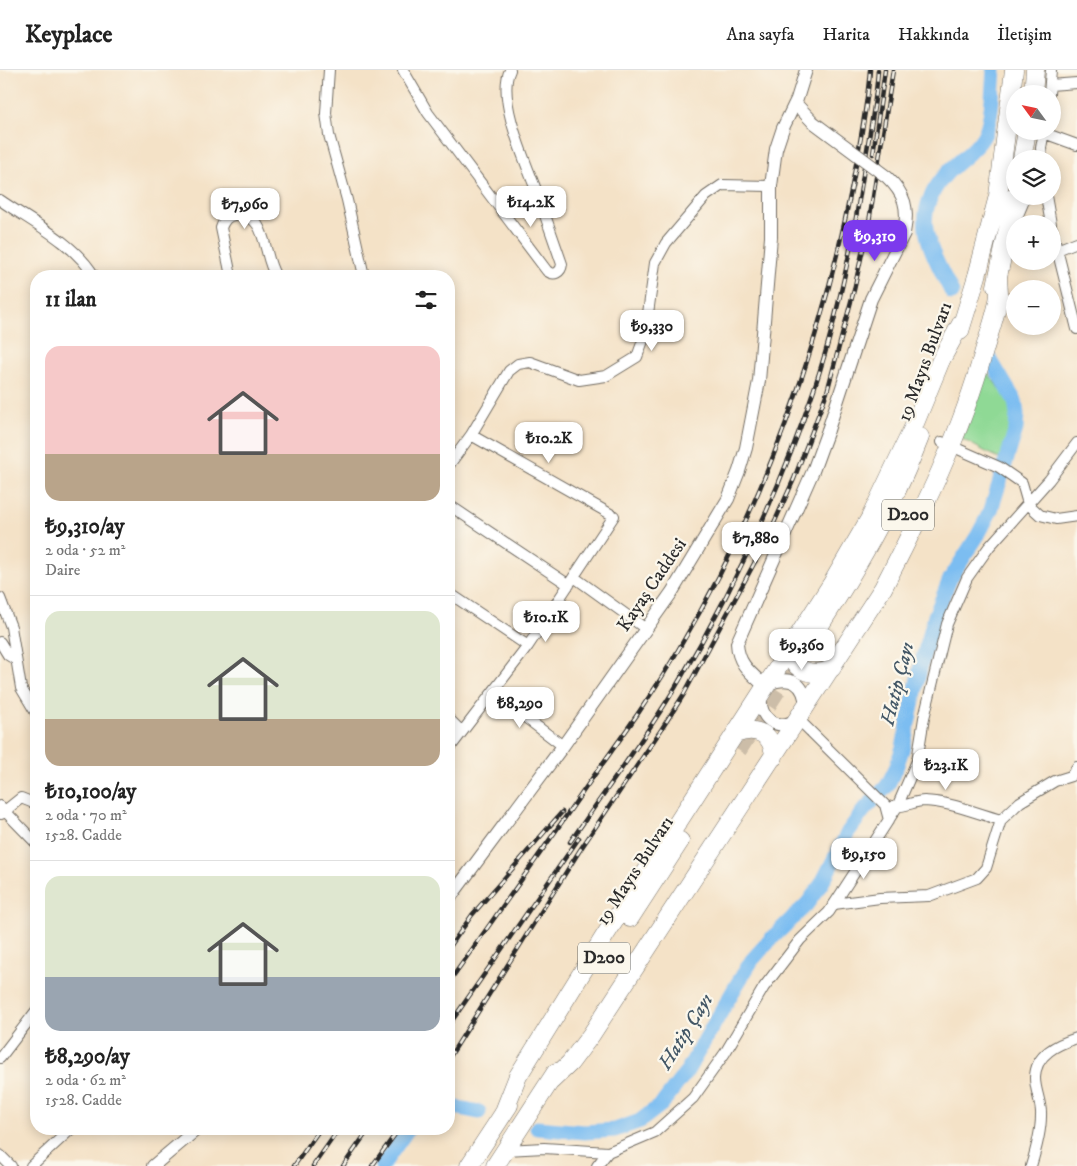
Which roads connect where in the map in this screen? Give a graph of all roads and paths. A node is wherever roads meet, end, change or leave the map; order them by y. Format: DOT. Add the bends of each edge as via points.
graph roads {
  1 [pos="329,70"];
  2 [pos="403,70"];
  3 [pos="510,70"];
  4 [pos="806,70"];
  5 [pos="1014,70"];
  6 [pos="1035,70"];
  7 [pos="1051,70"];
  8 [pos="1077,83"];
  9 [pos="1034,85"];
  10 [pos="1050,85"];
  11 [pos="1061,87"];
  12 [pos="795,103"];
  13 [pos="1061,140"];
  14 [pos="1077,145"];
  15 [pos="771,186"];
  16 [pos="0,200"];
  17 [pos="1006,241"];
  18 [pos="1077,242"];
  19 [pos="1061,248"];
  20 [pos="1061,266"];
  21 [pos="90,270"];
  22 [pos="229,270"];
  23 [pos="272,270"];
  24 [pos="363,270"];
  25 [pos="998,276"];
  26 [pos="1077,329"];
  27 [pos="975,366"];
  28 [pos="471,435"];
  29 [pos="1077,443"];
  30 [pos="947,444"];
  31 [pos="455,457"];
  32 [pos="1028,504"];
  33 [pos="455,509"];
  34 [pos="1077,516"];
  35 [pos="571,581"];
  36 [pos="455,597"];
  37 [pos="0,598"];
  38 [pos="646,628"];
  39 [pos="0,642"];
  40 [pos="800,644"];
  41 [pos="528,646"];
  42 [pos="16,660"];
  43 [pos="830,662"];
  44 [pos="765,688"];
  45 [pos="493,693"];
  46 [pos="30,703"];
  47 [pos="802,713"];
  48 [pos="455,725"];
  49 [pos="462,732"];
  50 [pos="455,741"];
  51 [pos="737,742"];
  52 [pos="563,746"];
  53 [pos="767,760"];
  54 [pos="1077,767"];
  55 [pos="30,802"];
  56 [pos="885,805"];
  57 [pos="897,807"];
  58 [pos="2,811"];
  59 [pos="889,820"];
  60 [pos="1001,820"];
  61 [pos="30,837"];
  62 [pos="455,891"];
  63 [pos="834,904"];
  64 [pos="30,1019"];
  65 [pos="1077,1038"];
  66 [pos="0,1058"];
  67 [pos="65,1135"];
  68 [pos="191,1135"];
  69 [pos="506,1150"];
  70 [pos="608,1152"];
  71 [pos="0,1155"];
  72 [pos="11,1166"];
  73 [pos="31,1166"];
  74 [pos="153,1166"];
  75 [pos="469,1166"];
  76 [pos="495,1166"];
  77 [pos="598,1166"];
  78 [pos="1031,1166"];
  1 -- 24 [label="street" via="326,113 329,136"];
  2 -- 3 [label="street" via="428,113 547,271 556,273 562,264 510,114 506,88"];
  4 -- 12 [label="street, Kayaş Caddesi"];
  5 -- 40 [label="highway, 19 Mayıs Bulvarı" via="998,196 963,320 870,518"];
  6 -- 9 [label="highway"];
  7 -- 10 [label="street"];
  8 -- 11 [label="street"];
  12 -- 15 [label="street, Kayaş Caddesi" via="776,149"];
  12 -- 44 [label="street, bridge" via="813,122 896,186 906,208 906,220 904,233 871,299 809,480 737,643 744,667"];
  13 -- 14 [label="street"];
  15 -- 28 [label="street" via="722,185 706,196 666,243 655,263 645,335 636,357 606,376 579,380 530,362 518,364 509,371"];
  15 -- 38 [label="street, Kayaş Caddesi" via="771,237 760,372 746,448 728,499 691,562"];
  16 -- 21 [label="street" via="73,251"];
  17 -- 25 [label="highway"];
  18 -- 19 [label="street"];
  20 -- 26 [label="street"];
  22 -- 23 [label="street" via="221,228 224,221 233,215 249,218 260,226"];
  25 -- 27 [label="highway"];
  25 -- 27 [label="highway" via="999,296 988,338"];
  27 -- 30 [label="highway"];
  28 -- 31 [label="street"];
  28 -- 35 [label="street" via="614,516"];
  29 -- 32 [label="street"];
  30 -- 32 [label="street" via="999,467 1022,482"];
  30 -- 43 [label="highway" via="922,512 883,588"];
  32 -- 34 [label="street" via="1040,515 1056,518"];
  32 -- 57 [label="street" via="989,547 968,578 947,624 917,761"];
  33 -- 35 [label="street"];
  35 -- 38 [label="street"];
  35 -- 41 [label="street"];
  36 -- 41 [label="street"];
  37 -- 42 [label="street" via="10,626"];
  38 -- 52 [label="street, Kayaş Caddesi"];
  39 -- 42 [label="street" via="8,656"];
  40 -- 43 [label="highway" via="791,651 796,665 802,670 820,674 826,672"];
  40 -- 44 [label="highway, 19 Mayıs Bulvarı"];
  41 -- 45 [label="street"];
  42 -- 46 [label="street" via="21,688"];
  43 -- 47 [label="highway"];
  44 -- 47 [label="street" via="778,680 799,686 804,692"];
  44 -- 47 [label="street" via="761,709 770,721 784,725"];
  44 -- 51 [label="highway, 19 Mayıs Bulvarı"];
  45 -- 49 [label="street"];
  45 -- 52 [label="street"];
  47 -- 53 [label="highway"];
  47 -- 56 [label="street"];
  48 -- 49 [label="street"];
  49 -- 50 [label="street"];
  51 -- 53 [label="highway" via="745,730 766,736 774,748"];
  51 -- 75 [label="highway, 19 Mayıs Bulvarı / D200"];
  52 -- 62 [label="street, Kayaş Caddesi"];
  53 -- 69 [label="highway, D200"];
  54 -- 60 [label="street" via="1072,776 1055,781 1020,802"];
  55 -- 58 [label="street" via="21,798"];
  56 -- 57 [label="street"];
  56 -- 59 [label="street"];
  57 -- 59 [label="street"];
  57 -- 60 [label="street" via="931,802"];
  58 -- 61 [label="street"];
  59 -- 63 [label="street"];
  60 -- 63 [label="street" via="986,868 977,878 929,896"];
  63 -- 70 [label="street" via="800,940 764,987 694,1098 655,1132"];
  64 -- 66 [label="street"];
  65 -- 78 [label="street" via="1050,1050 1040,1061 1035,1077 1042,1115"];
  67 -- 73 [label="street"];
  68 -- 74 [label="street"];
  69 -- 70 [label="street" via="544,1148"];
  69 -- 76 [label="highway, D200"];
  70 -- 77 [label="street"];
  71 -- 72 [label="street"];
}
